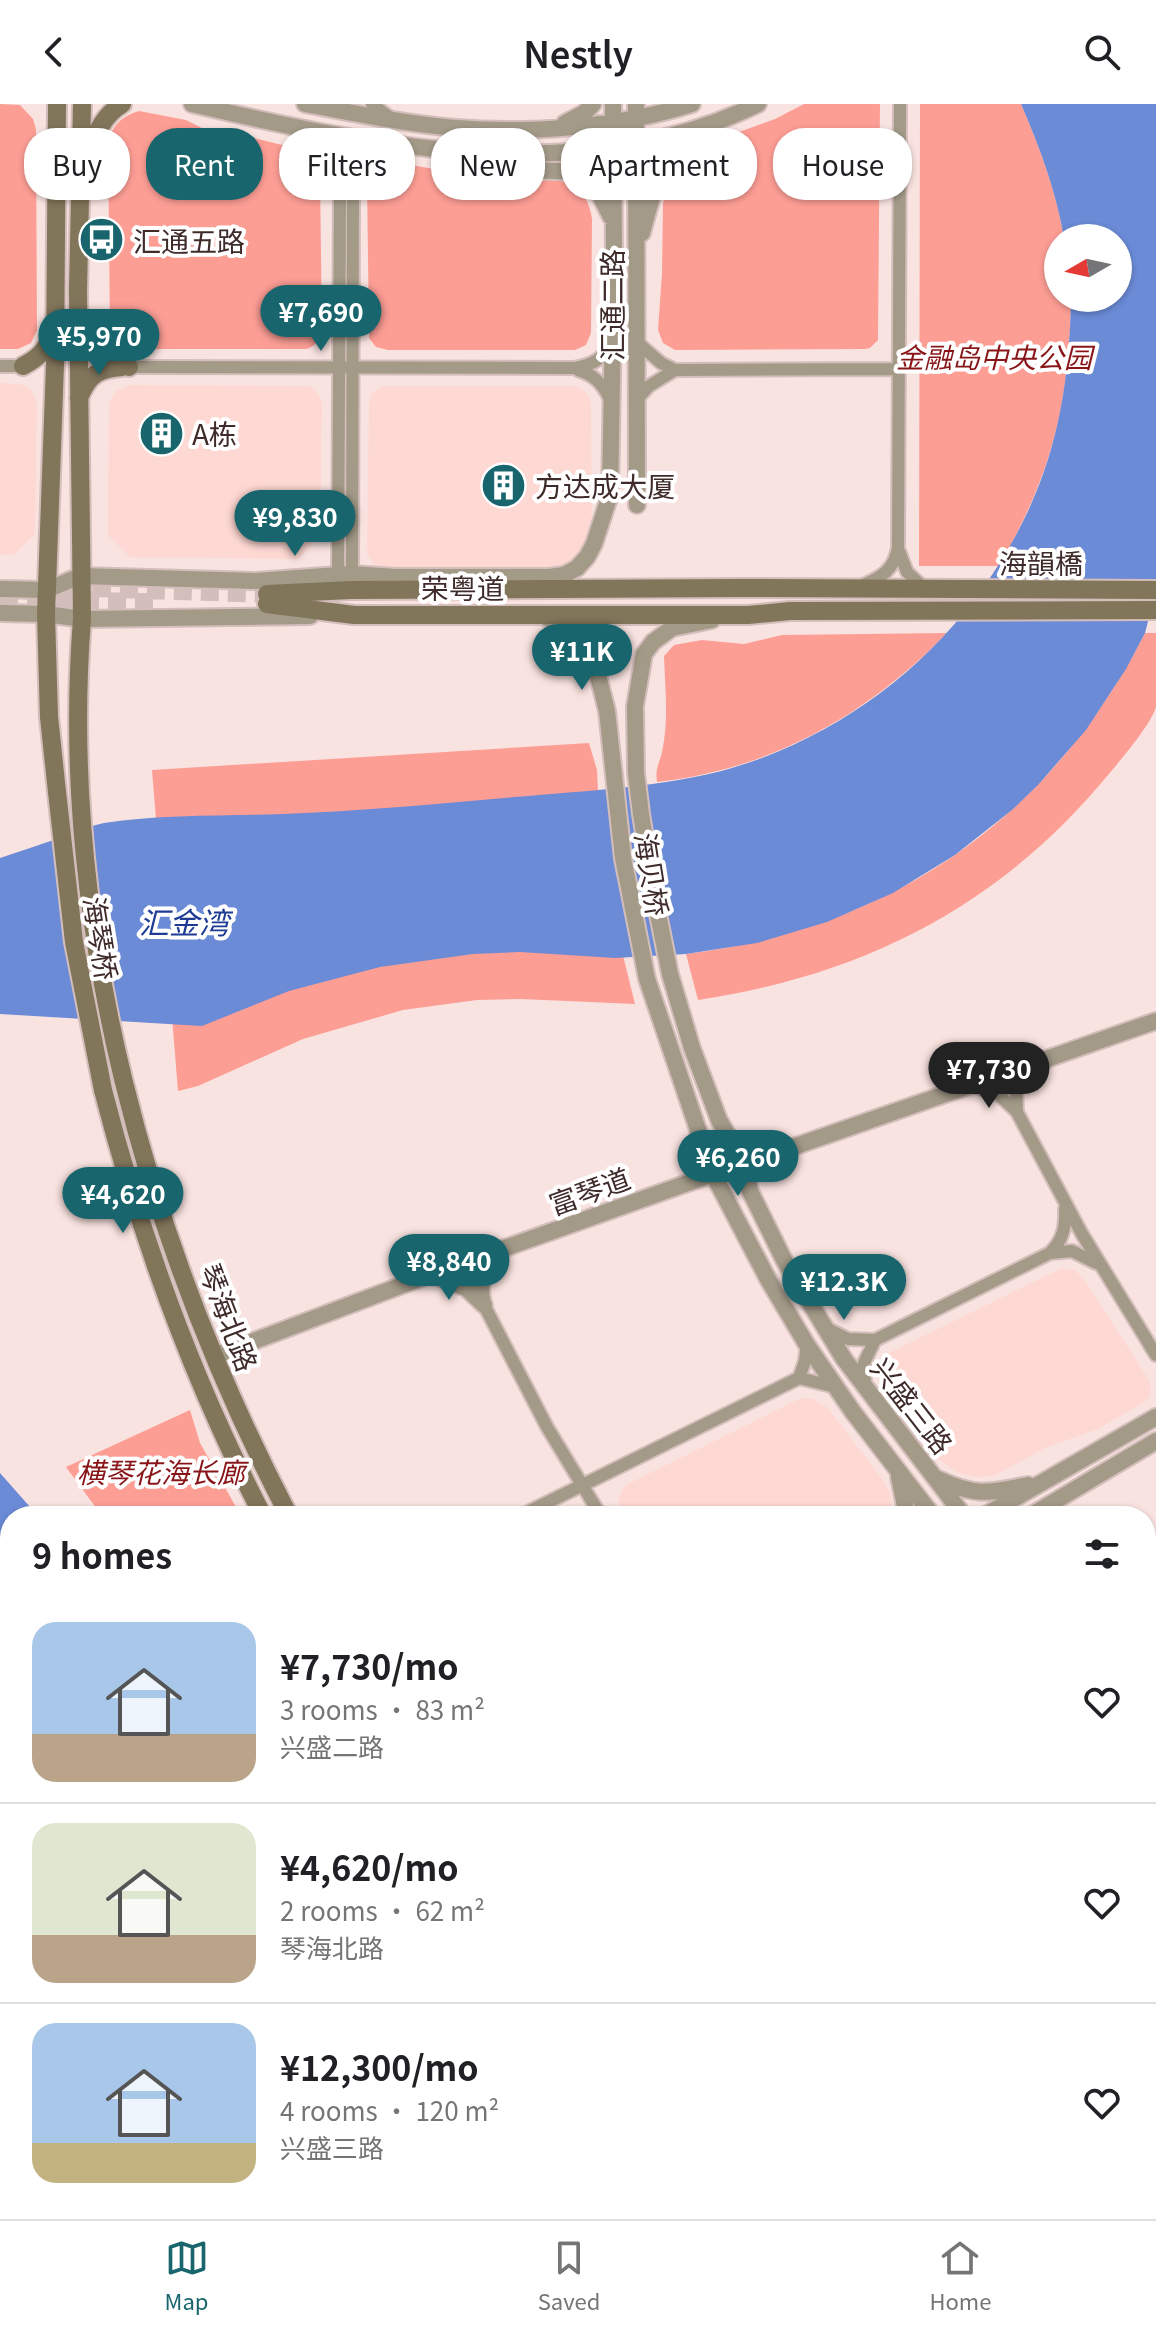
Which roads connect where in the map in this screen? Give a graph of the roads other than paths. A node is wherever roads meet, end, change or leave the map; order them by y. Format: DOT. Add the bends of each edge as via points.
graph roads {
  1 [pos="41,104"];
  2 [pos="57,104"];
  3 [pos="82,104"];
  4 [pos="122,104"];
  5 [pos="192,104"];
  6 [pos="305,104"];
  7 [pos="372,104"];
  8 [pos="593,104"];
  9 [pos="692,104"];
  10 [pos="758,104"];
  11 [pos="900,104"];
  12 [pos="636,111"];
  13 [pos="613,113"];
  14 [pos="392,119"];
  15 [pos="709,125"];
  16 [pos="557,127"];
  17 [pos="53,128"];
  18 [pos="57,128"];
  19 [pos="82,128"];
  20 [pos="99,128"];
  21 [pos="306,128"];
  22 [pos="697,128"];
  23 [pos="545,169"];
  24 [pos="57,200"];
  25 [pos="81,200"];
  26 [pos="339,200"];
  27 [pos="355,200"];
  28 [pos="613,200"];
  29 [pos="637,200"];
  30 [pos="614,222"];
  31 [pos="637,254"];
  32 [pos="56,319"];
  33 [pos="78,324"];
  34 [pos="613,339"];
  35 [pos="638,343"];
  36 [pos="0,366"];
  37 [pos="23,366"];
  38 [pos="129,367"];
  39 [pos="339,368"];
  40 [pos="353,368"];
  41 [pos="575,368"];
  42 [pos="899,369"];
  43 [pos="675,370"];
  44 [pos="637,399"];
  45 [pos="54,400"];
  46 [pos="78,400"];
  47 [pos="612,417"];
  48 [pos="610,495"];
  49 [pos="637,505"];
  50 [pos="898,548"];
  51 [pos="80,576"];
  52 [pos="347,579"];
  53 [pos="0,589"];
  54 [pos="854,589"];
  55 [pos="47,590"];
  56 [pos="926,590"];
  57 [pos="1156,590"];
  58 [pos="926,610"];
  59 [pos="1156,610"];
  60 [pos="0,613"];
  61 [pos="46,614"];
  62 [pos="354,615"];
  63 [pos="536,615"];
  64 [pos="748,615"];
  65 [pos="82,619"];
  66 [pos="670,974"];
  67 [pos="647,979"];
  68 [pos="1156,1021"];
  69 [pos="1026,1067"];
  70 [pos="125,1085"];
  71 [pos="973,1086"];
  72 [pos="103,1090"];
  73 [pos="1017,1112"];
  74 [pos="744,1164"];
  75 [pos="713,1174"];
  76 [pos="1064,1202"];
  77 [pos="496,1252"];
  78 [pos="1050,1253"];
  79 [pos="1100,1266"];
  80 [pos="432,1274"];
  81 [pos="484,1305"];
  82 [pos="823,1326"];
  83 [pos="875,1340"];
  84 [pos="807,1345"];
  85 [pos="1156,1355"];
  86 [pos="214,1356"];
  87 [pos="799,1378"];
  88 [pos="836,1387"];
  89 [pos="866,1389"];
  90 [pos="1156,1417"];
  91 [pos="1156,1441"];
  92 [pos="896,1468"];
  93 [pos="937,1479"];
  94 [pos="1042,1482"];
  95 [pos="582,1486"];
  96 [pos="258,1506"];
  97 [pos="284,1506"];
  98 [pos="541,1506"];
  99 [pos="595,1506"];
  100 [pos="905,1506"];
  101 [pos="925,1506"];
  102 [pos="957,1506"];
  103 [pos="1001,1506"];
  104 [pos="1049,1506"];
  1 -- 17 [label="main road"];
  2 -- 18 [label="main road"];
  3 -- 19 [label="main road"];
  4 -- 20 [label="main road"];
  5 -- 21 [label="street"];
  6 -- 14 [label="street"];
  7 -- 14 [label="street"];
  8 -- 16 [label="street"];
  9 -- 12 [label="street"];
  10 -- 15 [label="street"];
  11 -- 42 [label="street"];
  12 -- 13 [label="street"];
  13 -- 16 [label="street"];
  14 -- 16 [label="street" via="478,130"];
  15 -- 22 [label="street"];
  15 -- 31 [label="street" via="662,171"];
  23 -- 30 [label="street" via="582,176 599,193"];
  24 -- 32 [label="main road"];
  25 -- 33 [label="main road"];
  26 -- 39 [label="street"];
  27 -- 40 [label="street"];
  28 -- 30 [label="street, 汇通二路"];
  29 -- 31 [label="street, 汇通二路"];
  30 -- 34 [label="street, 汇通二路"];
  31 -- 35 [label="street, 汇通二路"];
  32 -- 37 [label="main road" via="44,351"];
  32 -- 45 [label="main road"];
  33 -- 38 [label="main road" via="92,354"];
  33 -- 46 [label="main road"];
  34 -- 41 [label="street" via="598,360"];
  34 -- 47 [label="street, 汇通二路"];
  35 -- 43 [label="street"];
  35 -- 44 [label="street, 汇通二路"];
  36 -- 37 [label="street"];
  37 -- 45 [label="main road" via="38,371"];
  38 -- 39 [label="street"];
  38 -- 46 [label="main road" via="103,369 90,378"];
  39 -- 40 [label="street"];
  39 -- 52 [label="street"];
  40 -- 41 [label="street"];
  40 -- 52 [label="street"];
  41 -- 47 [label="street" via="603,385"];
  42 -- 43 [label="street"];
  42 -- 50 [label="street"];
  43 -- 44 [label="street"];
  44 -- 49 [label="street, 汇通二路"];
  45 -- 55 [label="main road"];
  46 -- 51 [label="main road"];
  47 -- 48 [label="street, 汇通二路"];
  48 -- 52 [label="street, 荣粤道" via="587,557 564,575"];
  50 -- 54 [label="street" via="888,572"];
  50 -- 56 [label="street" via="907,572"];
  51 -- 52 [label="street, 荣粤道"];
  51 -- 55 [label="street, 荣粤道"];
  51 -- 65 [label="main road"];
  52 -- 54 [label="main road, 荣粤道"];
  52 -- 62 [label="main road" via="267,599"];
  53 -- 55 [label="street, 荣粤道"];
  54 -- 56 [label="main road, 荣粤道"];
  55 -- 61 [label="main road"];
  56 -- 57 [label="main road, 海韻橋"];
  58 -- 59 [label="main road, 海韻橋"];
  58 -- 64 [label="main road, 荣粤道"];
  60 -- 61 [label="street, 荣粤道"];
  61 -- 65 [label="street, 荣粤道"];
  61 -- 72 [label="main road, 海琴桥, bridge" via="49,717 74,942"];
  62 -- 63 [label="main road, 荣粤道"];
  62 -- 65 [label="street, 荣粤道"];
  63 -- 64 [label="main road, 荣粤道"];
  63 -- 67 [label="street, 海贝桥" via="575,628 591,648 607,711 628,885"];
  64 -- 66 [label="street, 海贝桥" via="672,628 644,654 635,706 636,773"];
  65 -- 70 [label="main road, 海琴桥" via="80,791 96,939"];
  66 -- 74 [label="street, 兴盛三路" via="714,1108"];
  67 -- 75 [label="street, 兴盛三路"];
  68 -- 69 [label="street"];
  69 -- 71 [label="street"];
  69 -- 73 [label="street" via="1016,1086"];
  70 -- 86 [label="main road, 琴海北路" via="162,1215"];
  71 -- 73 [label="street" via="998,1094"];
  71 -- 74 [label="street"];
  72 -- 96 [label="main road, 琴海北路" via="167,1301"];
  73 -- 76 [label="street"];
  74 -- 75 [label="street, 富琴道" via="727,1159"];
  74 -- 82 [label="street, 兴盛三路" via="767,1226"];
  75 -- 77 [label="street, 富琴道"];
  75 -- 84 [label="street, 兴盛三路"];
  76 -- 78 [label="street" via="1064,1230"];
  76 -- 79 [label="street"];
  77 -- 80 [label="street, 富琴道"];
  77 -- 81 [label="street" via="482,1278"];
  78 -- 79 [label="street" via="1072,1251"];
  78 -- 83 [label="street"];
  79 -- 85 [label="street"];
  80 -- 81 [label="street" via="466,1288"];
  80 -- 86 [label="street, 富琴道"];
  81 -- 95 [label="street"];
  82 -- 83 [label="street" via="848,1339"];
  82 -- 89 [label="street, 兴盛三路"];
  83 -- 89 [label="street" via="864,1363"];
  84 -- 87 [label="street"];
  84 -- 88 [label="street, 兴盛三路"];
  86 -- 97 [label="main road, 琴海北路"];
  87 -- 88 [label="street"];
  87 -- 95 [label="street"];
  88 -- 92 [label="street, 兴盛三路"];
  89 -- 93 [label="street, 兴盛三路"];
  90 -- 94 [label="street"];
  91 -- 104 [label="street"];
  92 -- 100 [label="street"];
  92 -- 101 [label="street, 兴盛三路"];
  93 -- 94 [label="street" via="982,1493"];
  93 -- 102 [label="street, 兴盛三路"];
  94 -- 103 [label="street"];
  95 -- 98 [label="street"];
  95 -- 99 [label="street"];
}
